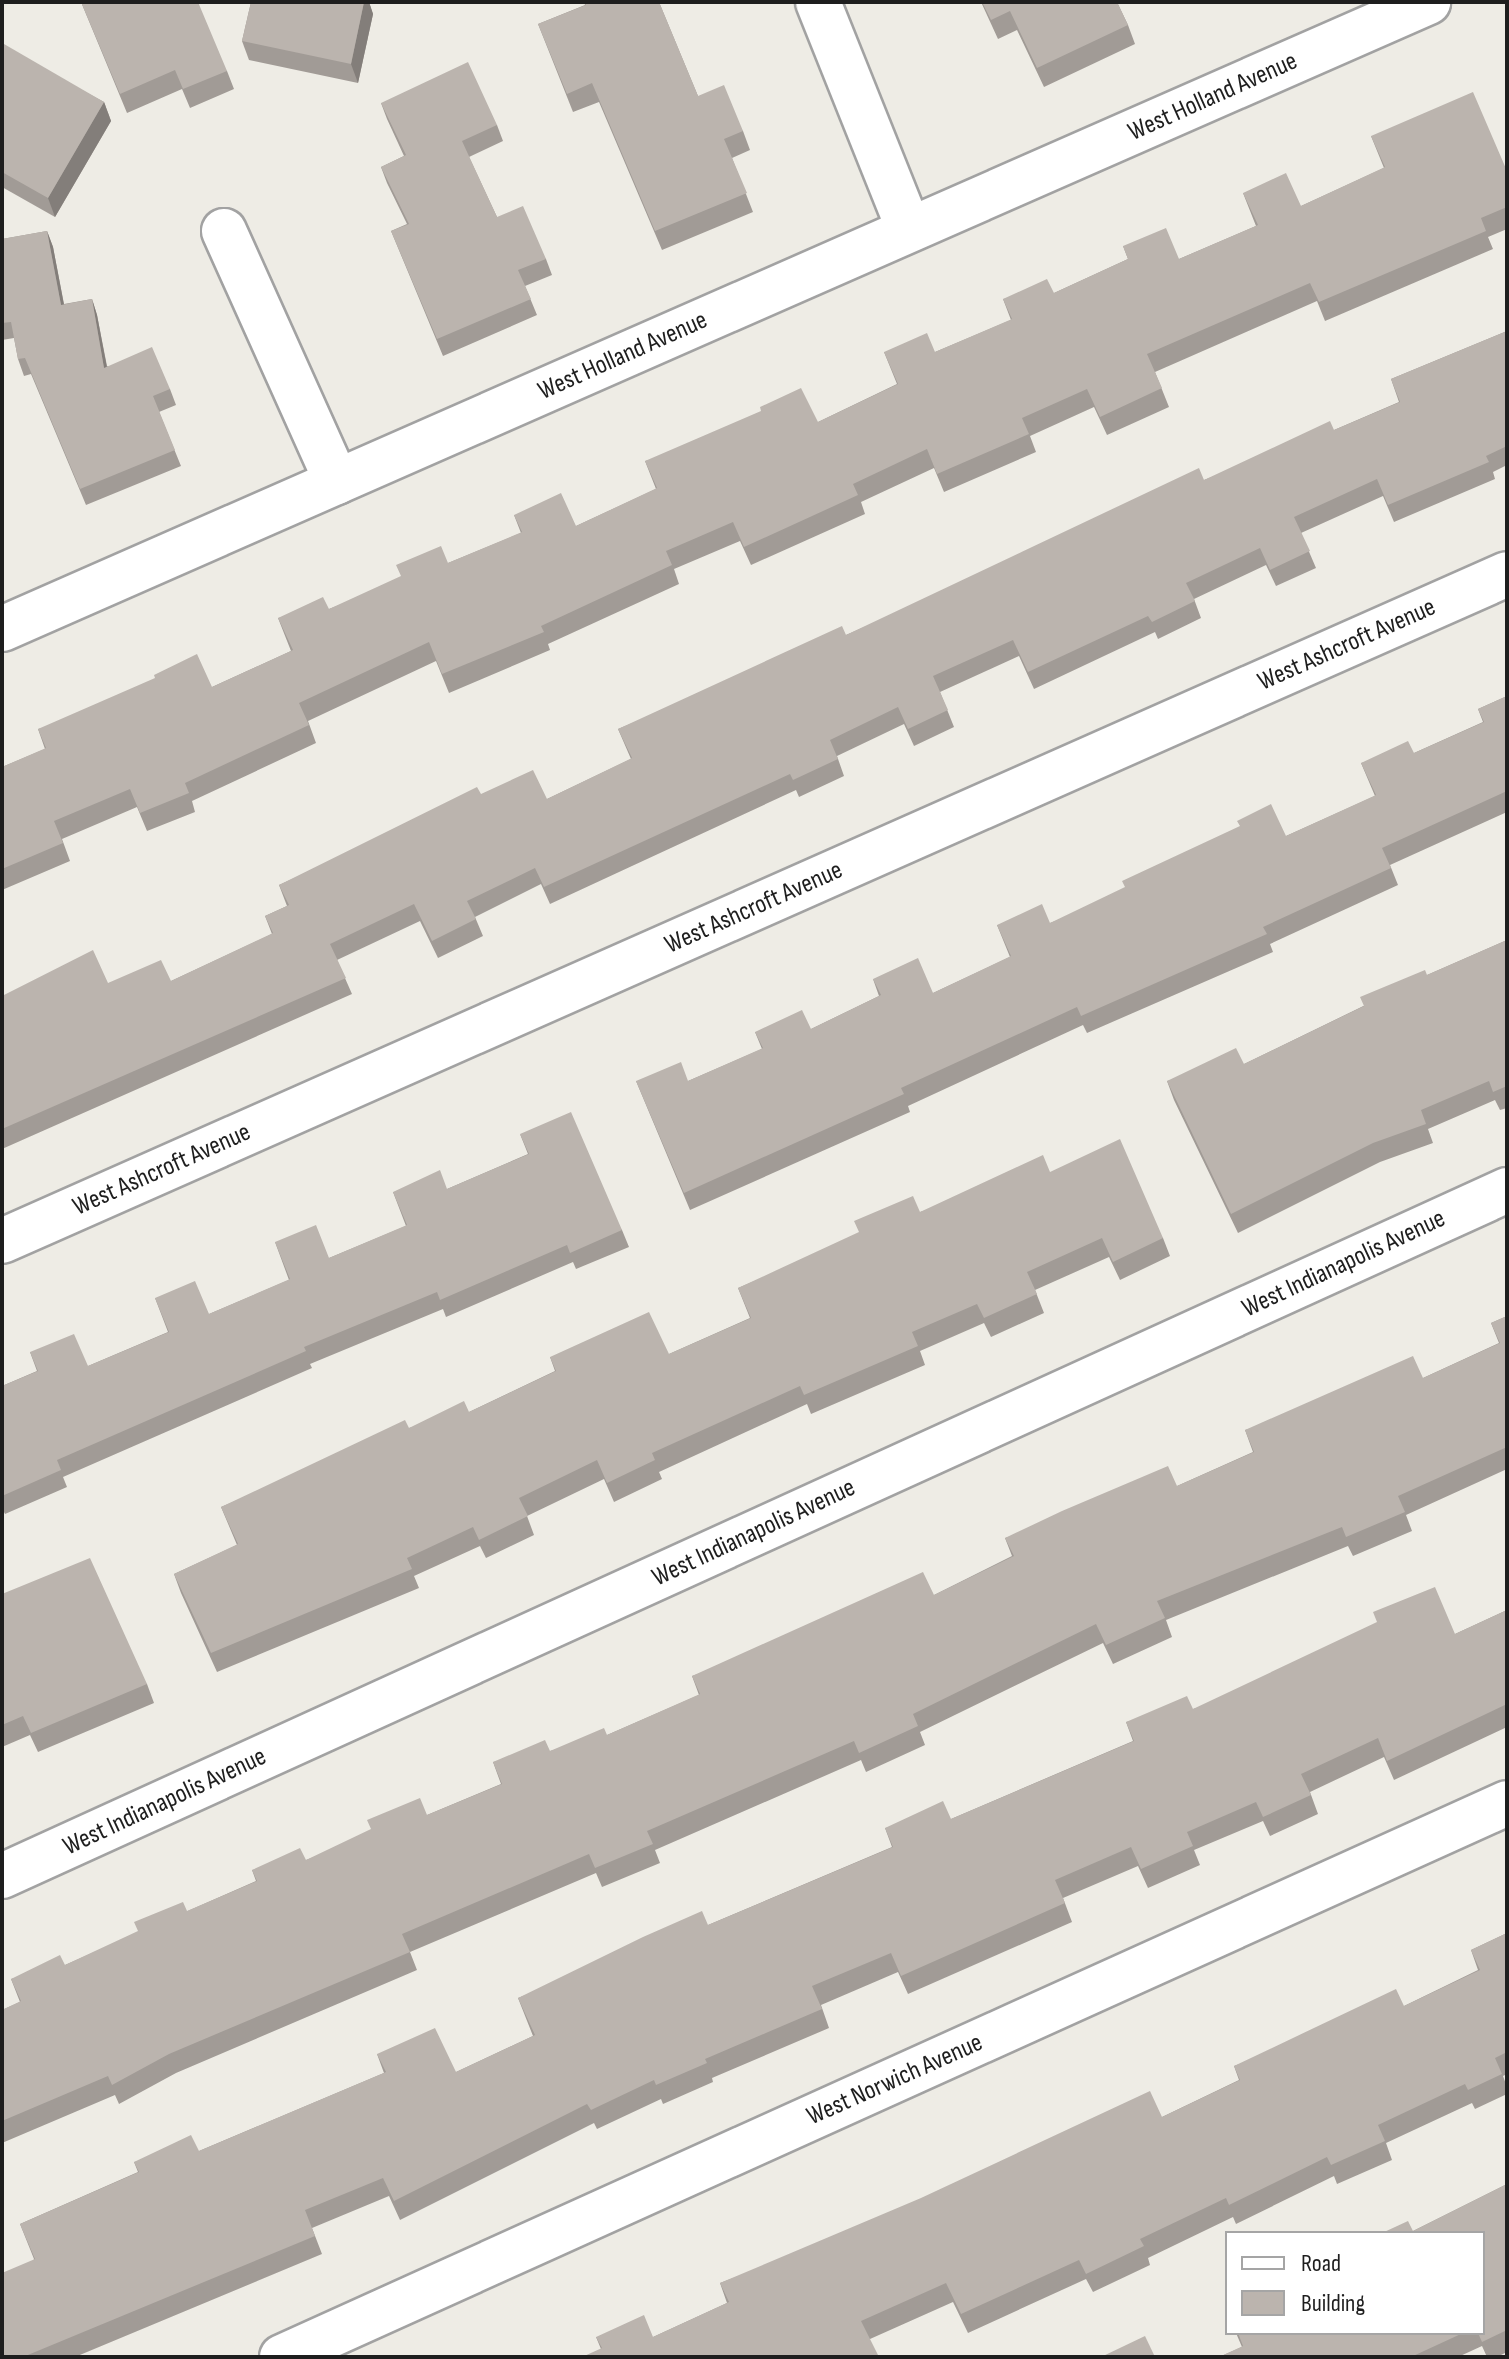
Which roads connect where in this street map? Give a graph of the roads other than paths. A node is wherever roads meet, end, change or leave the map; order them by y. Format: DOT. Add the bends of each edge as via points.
graph roads {
  1 [pos="818,2"];
  2 [pos="1428,2"];
  3 [pos="909,230"];
  4 [pos="224,231"];
  5 [pos="337,482"];
  6 [pos="1507,574"];
  7 [pos="2,629"];
  8 [pos="1507,1190"];
  9 [pos="2,1241"];
  10 [pos="1507,1803"];
  11 [pos="2,1876"];
  12 [pos="282,2357"];
  1 -- 3 [label="street"];
  2 -- 3 [label="street, West Holland Avenue"];
  3 -- 5 [label="street, West Holland Avenue"];
  4 -- 5 [label="street"];
  5 -- 7 [label="street, West Holland Avenue"];
  6 -- 9 [label="street, West Ashcroft Avenue"];
  8 -- 11 [label="street, West Indianapolis Avenue"];
  10 -- 12 [label="street, West Norwich Avenue"];
}
